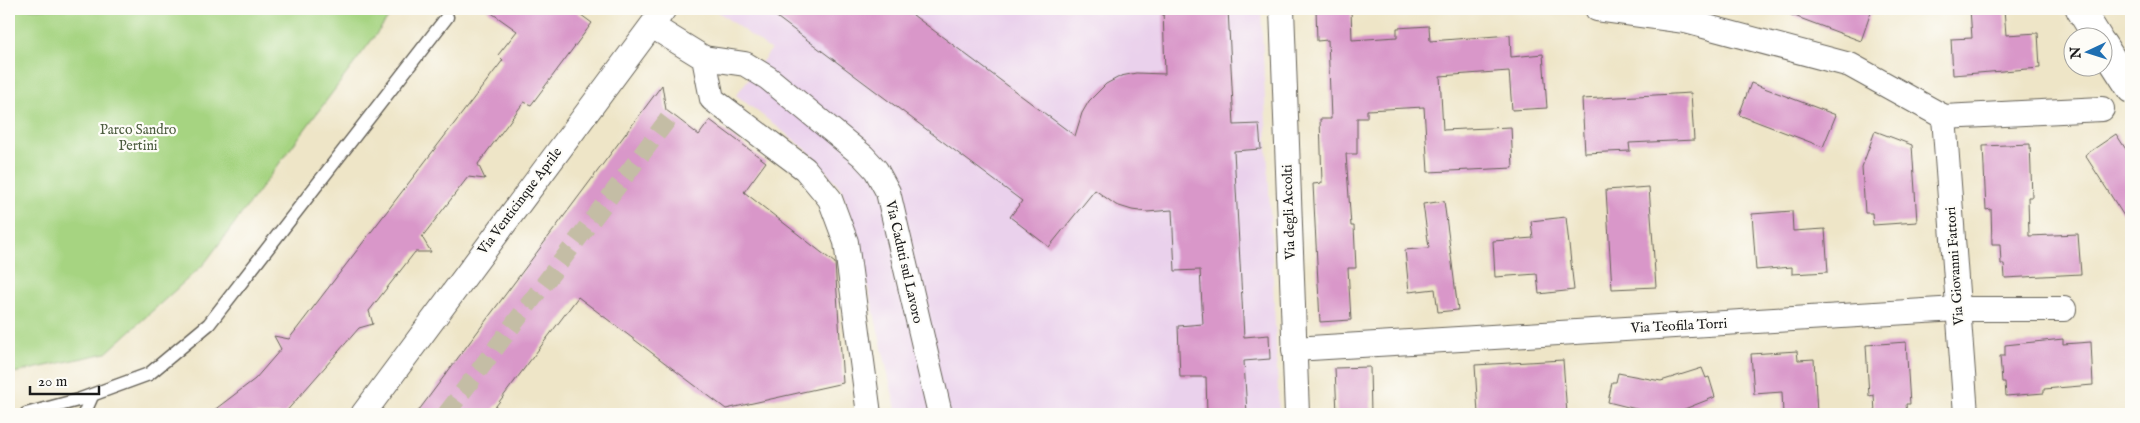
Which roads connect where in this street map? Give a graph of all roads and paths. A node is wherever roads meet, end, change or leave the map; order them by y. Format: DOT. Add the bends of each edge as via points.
graph roads {
  1 [pos="1282,9"];
  2 [pos="1597,9"];
  3 [pos="2080,9"];
  4 [pos="446,17"];
  5 [pos="658,17"];
  6 [pos="2092,28"];
  7 [pos="704,58"];
  8 [pos="2112,60"];
  9 [pos="2131,90"];
  10 [pos="2102,109"];
  11 [pos="1944,117"];
  12 [pos="1957,309"];
  13 [pos="2064,309"];
  14 [pos="1294,349"];
  15 [pos="376,393"];
  16 [pos="92,396"];
  17 [pos="26,414"];
  18 [pos="84,414"];
  19 [pos="352,414"];
  20 [pos="362,414"];
  21 [pos="869,414"];
  22 [pos="940,414"];
  23 [pos="1297,414"];
  24 [pos="1966,414"];
  1 -- 14 [label="street, Via degli Accolti"];
  2 -- 11 [label="street" via="1685,21 1850,66"];
  3 -- 6 [label="main road"];
  4 -- 16 [label="lane" via="209,324 149,374"];
  5 -- 7 [label="street, Via Caduti sul Lavoro"];
  5 -- 15 [label="street, Via Venticinque Aprile"];
  7 -- 21 [label="street" via="712,99 805,169 830,199 846,242"];
  7 -- 22 [label="street, Via Caduti sul Lavoro" via="745,64 768,78 876,170 888,192"];
  8 -- 9 [label="main road"];
  10 -- 11 [label="street"];
  11 -- 12 [label="street, Via Giovanni Fattori"];
  12 -- 13 [label="street, Via Teofila Torri"];
  12 -- 14 [label="street, Via Teofila Torri"];
  12 -- 24 [label="street, Via Giovanni Fattori"];
  14 -- 23 [label="street, Via degli Accolti"];
  15 -- 19 [label="street, Via Venticinque Aprile"];
  15 -- 20 [label="street, Via Venticinque Aprile"];
  16 -- 17 [label="lane"];
  16 -- 18 [label="lane"];
}
